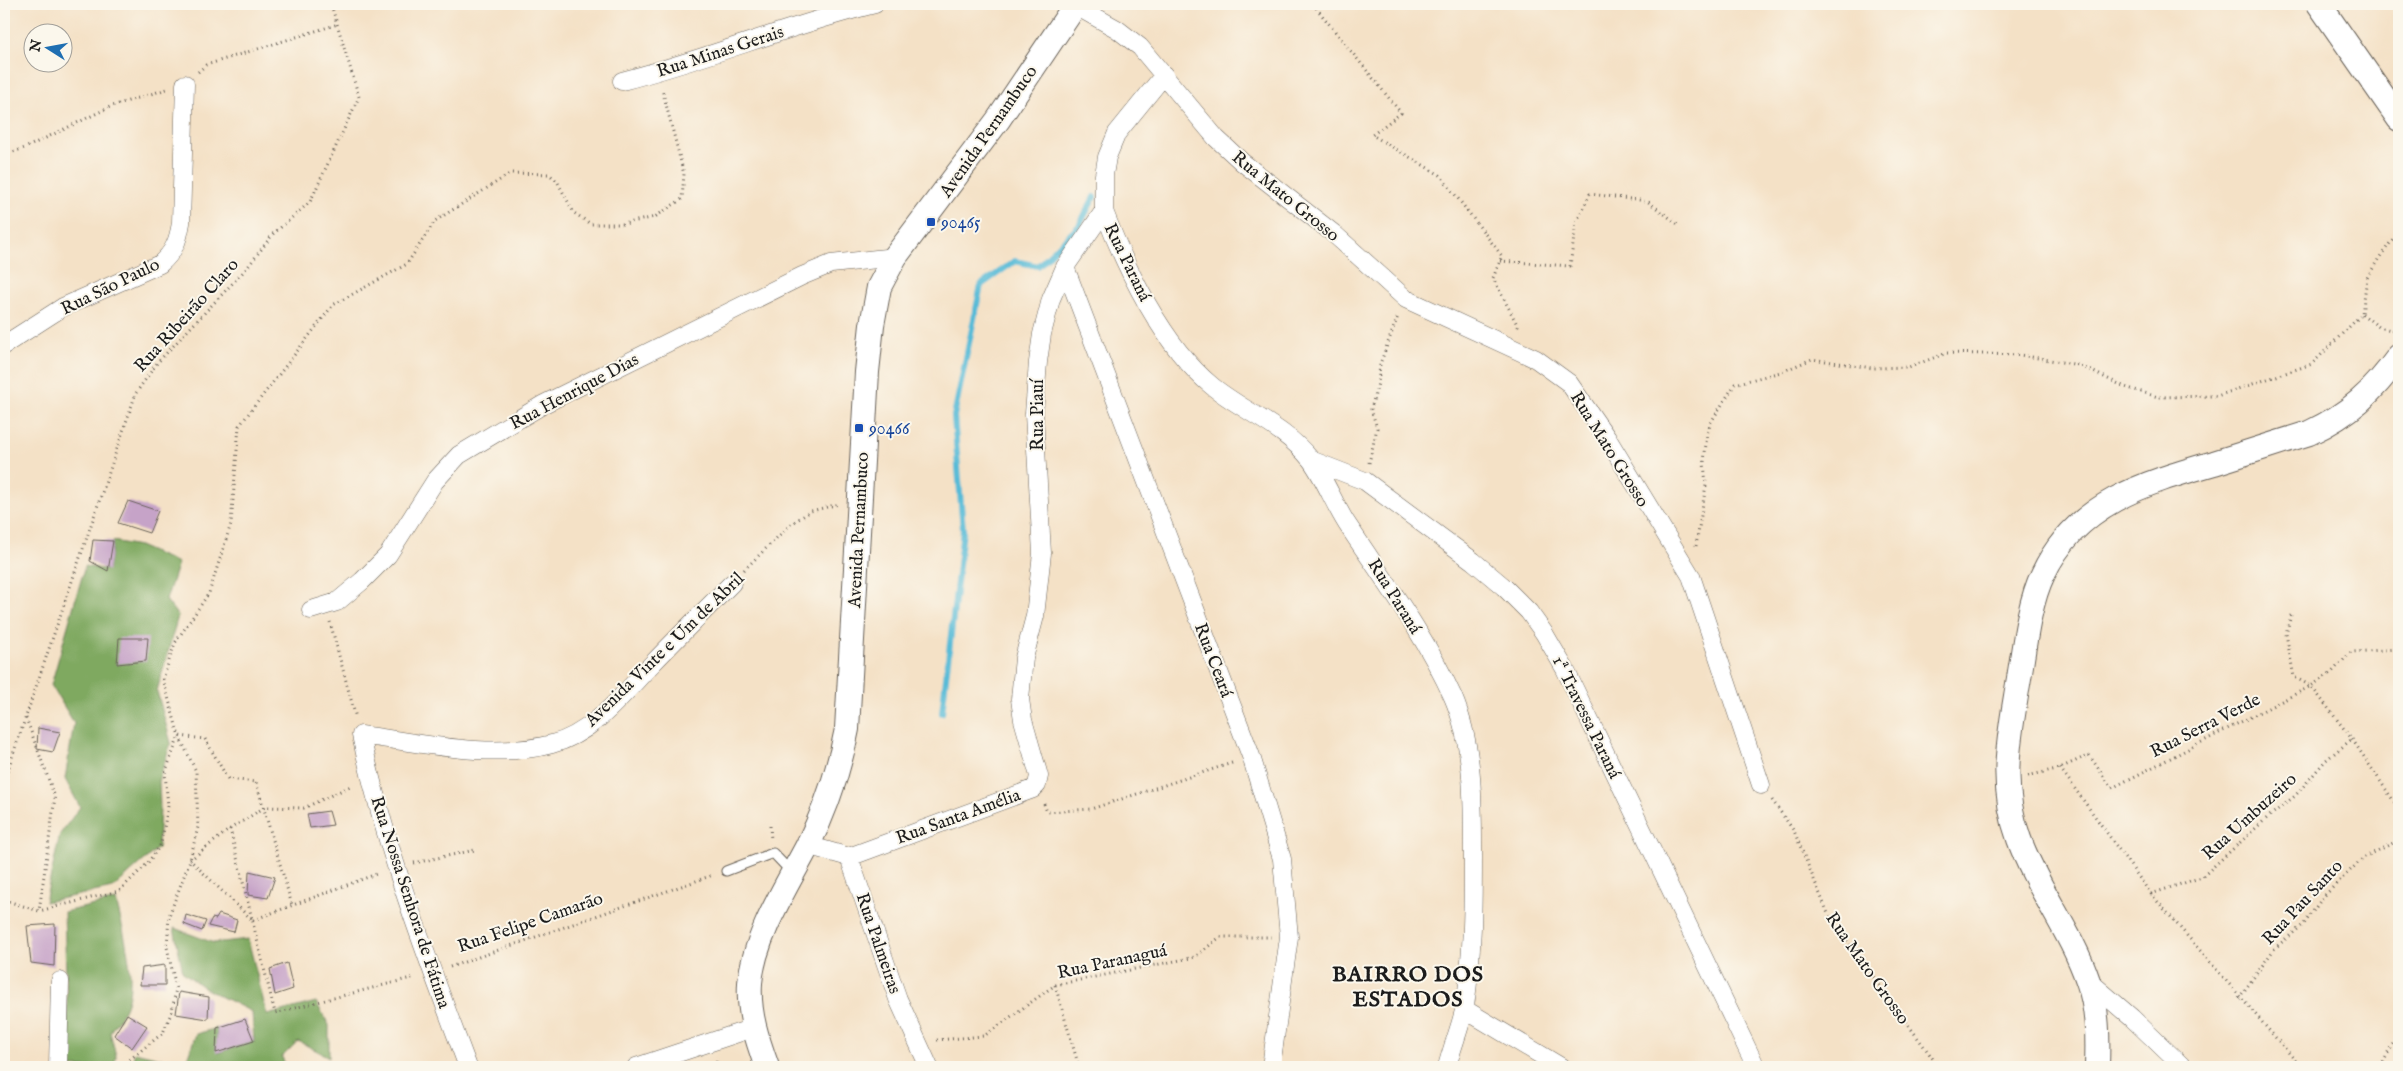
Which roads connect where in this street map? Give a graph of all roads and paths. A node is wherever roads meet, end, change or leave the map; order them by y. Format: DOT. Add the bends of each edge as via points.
graph roads {
  1 [pos="331,4"];
  2 [pos="875,4"];
  3 [pos="1313,4"];
  4 [pos="2319,4"];
  5 [pos="1076,5"];
  6 [pos="338,24"];
  7 [pos="658,72"];
  8 [pos="1164,75"];
  9 [pos="622,81"];
  10 [pos="185,84"];
  11 [pos="2395,106"];
  12 [pos="4,155"];
  13 [pos="1104,211"];
  14 [pos="1679,225"];
  15 [pos="2399,231"];
  16 [pos="895,257"];
  17 [pos="1500,261"];
  18 [pos="1065,267"];
  19 [pos="1406,299"];
  20 [pos="2362,314"];
  21 [pos="2399,332"];
  22 [pos="4,345"];
  23 [pos="2399,356"];
  24 [pos="1536,360"];
  25 [pos="1311,460"];
  26 [pos="1365,481"];
  27 [pos="860,498"];
  28 [pos="1691,576"];
  29 [pos="732,583"];
  30 [pos="318,607"];
  31 [pos="2290,614"];
  32 [pos="2399,650"];
  33 [pos="2311,686"];
  34 [pos="26,717"];
  35 [pos="360,735"];
  36 [pos="179,736"];
  37 [pos="2352,739"];
  38 [pos="1251,756"];
  39 [pos="2060,768"];
  40 [pos="370,778"];
  41 [pos="4,781"];
  42 [pos="2006,782"];
  43 [pos="1037,785"];
  44 [pos="1761,785"];
  45 [pos="265,807"];
  46 [pos="2399,809"];
  47 [pos="230,829"];
  48 [pos="2399,840"];
  49 [pos="807,845"];
  50 [pos="849,857"];
  51 [pos="190,860"];
  52 [pos="726,871"];
  53 [pos="792,874"];
  54 [pos="347,885"];
  55 [pos="2151,894"];
  56 [pos="4,900"];
  57 [pos="292,905"];
  58 [pos="39,911"];
  59 [pos="253,920"];
  60 [pos="1289,937"];
  61 [pos="433,973"];
  62 [pos="60,981"];
  63 [pos="2089,982"];
  64 [pos="1055,985"];
  65 [pos="2239,998"];
  66 [pos="1464,1009"];
  67 [pos="753,1028"];
  68 [pos="2399,1032"];
  69 [pos="918,1041"];
  70 [pos="58,1067"];
  71 [pos="124,1067"];
  72 [pos="468,1067"];
  73 [pos="636,1067"];
  74 [pos="767,1067"];
  75 [pos="929,1067"];
  76 [pos="1079,1067"];
  77 [pos="1271,1067"];
  78 [pos="1446,1067"];
  79 [pos="1561,1067"];
  80 [pos="1756,1067"];
  81 [pos="1939,1067"];
  82 [pos="2097,1067"];
  83 [pos="2183,1067"];
  84 [pos="2301,1067"];
  85 [pos="2380,1067"];
  1 -- 6 [label="path, Rua Ribeirão Claro"];
  2 -- 7 [label="street, Rua Minas Gerais" via="822,17"];
  3 -- 17 [label="path" via="1401,113 1372,135 1440,175 1502,256"];
  4 -- 11 [label="street"];
  5 -- 8 [label="street, Rua Mato Grosso" via="1117,29"];
  5 -- 16 [label="street, Avenida Pernambuco" via="998,120"];
  6 -- 10 [label="path" via="206,65"];
  6 -- 34 [label="path, Rua Ribeirão Claro" via="359,97 310,202 273,234 247,268 157,363 136,394"];
  7 -- 9 [label="street, Rua Minas Gerais"];
  7 -- 36 [label="path" via="684,174 682,199 655,217 623,224 590,224 574,213 558,181 549,174 510,173 435,221 407,264 333,305 239,426 231,524 209,593 175,644 164,679"];
  8 -- 13 [label="street" via="1117,133 1104,175"];
  8 -- 19 [label="street, Rua Mato Grosso" via="1216,138 1333,233"];
  10 -- 12 [label="path" via="112,106"];
  10 -- 22 [label="street, Rua São Paulo" via="181,223 178,242 170,255 160,264 63,307"];
  13 -- 18 [label="street, Rua Piauí"];
  13 -- 25 [label="street, Rua Paraná" via="1135,284 1195,371 1214,388 1277,428"];
  14 -- 17 [label="path" via="1647,201 1590,194 1576,223 1570,266"];
  15 -- 20 [label="path" via="2367,278"];
  16 -- 27 [label="street, Avenida Pernambuco" via="879,287 872,325"];
  16 -- 30 [label="street, Rua Henrique Dias" via="831,264 802,276 544,404 494,433 459,455 435,481 388,555 337,602"];
  17 -- 24 [label="path" via="1493,278"];
  18 -- 38 [label="street, Rua Ceará"];
  18 -- 43 [label="street, Rua Piauí" via="1051,299 1042,334 1034,414 1042,552 1035,616 1024,658 1020,699 1039,776"];
  19 -- 24 [label="street, Rua Mato Grosso"];
  19 -- 26 [label="path" via="1380,364 1371,409 1377,428"];
  20 -- 21 [label="path" via="2379,327"];
  20 -- 28 [label="path" via="2312,364 2217,396 2158,397 2125,387 2079,365 2020,355 1947,353 1909,367 1872,368 1812,360 1735,384 1707,434 1706,485"];
  23 -- 42 [label="street" via="2377,386 2330,423 2292,438 2159,478 2113,499 2079,524 2042,575 2032,610 2008,751"];
  24 -- 28 [label="street, Rua Mato Grosso" via="1569,383 1582,400"];
  25 -- 26 [label="street, 1ª Travessa Paraná"];
  25 -- 66 [label="street, Rua Paraná" via="1346,523 1381,572 1430,652 1454,698 1464,733 1470,767 1474,930"];
  26 -- 80 [label="street, 1ª Travessa Paraná" via="1504,587 1544,633 1565,669"];
  27 -- 29 [label="path, Avenida Vinte e Um de Abril" via="811,510 791,524"];
  27 -- 49 [label="street, Avenida Pernambuco" via="847,729 829,800"];
  28 -- 44 [label="street, Rua Mato Grosso"];
  29 -- 35 [label="street, Avenida Vinte e Um de Abril" via="605,712 578,732 554,744 524,750 488,751"];
  30 -- 35 [label="path"];
  31 -- 33 [label="path" via="2286,634 2294,676"];
  32 -- 33 [label="path, Rua Serra Verde" via="2351,652 2332,672"];
  33 -- 37 [label="path"];
  33 -- 39 [label="path, Rua Serra Verde" via="2112,788 2089,755"];
  34 -- 41 [label="path, Rua Ribeirão Claro"];
  34 -- 58 [label="path" via="55,797"];
  35 -- 40 [label="street, Rua Nossa Senhora de Fátima"];
  36 -- 45 [label="path" via="205,739 228,779 256,782"];
  36 -- 51 [label="path" via="196,771 198,827"];
  36 -- 58 [label="path" via="164,773 168,806 160,844 147,864 119,891"];
  37 -- 46 [label="path"];
  37 -- 55 [label="path, Rua Umbuzeiro" via="2326,760 2295,796 2202,877"];
  38 -- 43 [label="path, Rua Santa Amélia" via="1091,809 1047,812"];
  38 -- 60 [label="street, Rua Ceará" via="1282,859"];
  39 -- 42 [label="path"];
  39 -- 55 [label="path"];
  40 -- 45 [label="path" via="304,808"];
  40 -- 61 [label="street, Rua Nossa Senhora de Fátima" via="396,868"];
  42 -- 63 [label="street" via="2018,837"];
  43 -- 50 [label="street, Rua Santa Amélia"];
  44 -- 81 [label="path, Rua Mato Grosso" via="1794,831 1829,916"];
  45 -- 47 [label="path"];
  45 -- 57 [label="path"];
  47 -- 51 [label="path"];
  47 -- 59 [label="path, Rua Felipe Camarão"];
  48 -- 65 [label="path, Rua Pau Santo" via="2363,858 2323,897 2304,924 2275,948"];
  49 -- 50 [label="street"];
  49 -- 53 [label="street, Avenida Pernambuco"];
  50 -- 69 [label="street, Rua Palmeiras" via="898,999"];
  51 -- 59 [label="path"];
  51 -- 71 [label="path" via="169,916 168,947 176,988 172,1011 163,1033"];
  52 -- 53 [label="lane" via="773,853"];
  52 -- 61 [label="path, Rua Felipe Camarão"];
  53 -- 67 [label="street, Avenida Pernambuco" via="757,953 750,982"];
  54 -- 57 [label="path"];
  55 -- 65 [label="path"];
  56 -- 58 [label="path"];
  57 -- 59 [label="path"];
  59 -- 61 [label="path, Rua Felipe Camarão" via="275,1013"];
  60 -- 64 [label="path, Rua Paranaguá" via="1220,937 1195,957"];
  60 -- 77 [label="street, Rua Ceará"];
  61 -- 72 [label="street, Rua Nossa Senhora de Fátima"];
  62 -- 70 [label="street"];
  63 -- 82 [label="street" via="2097,1027"];
  63 -- 83 [label="street"];
  64 -- 69 [label="path, Rua Paranaguá" via="984,1036"];
  64 -- 76 [label="path"];
  65 -- 84 [label="path"];
  66 -- 78 [label="street, Rua Paraná"];
  66 -- 79 [label="street"];
  67 -- 73 [label="street"];
  67 -- 74 [label="street, Avenida Pernambuco"];
  68 -- 85 [label="path"];
  69 -- 75 [label="street, Rua Palmeiras"];
}
